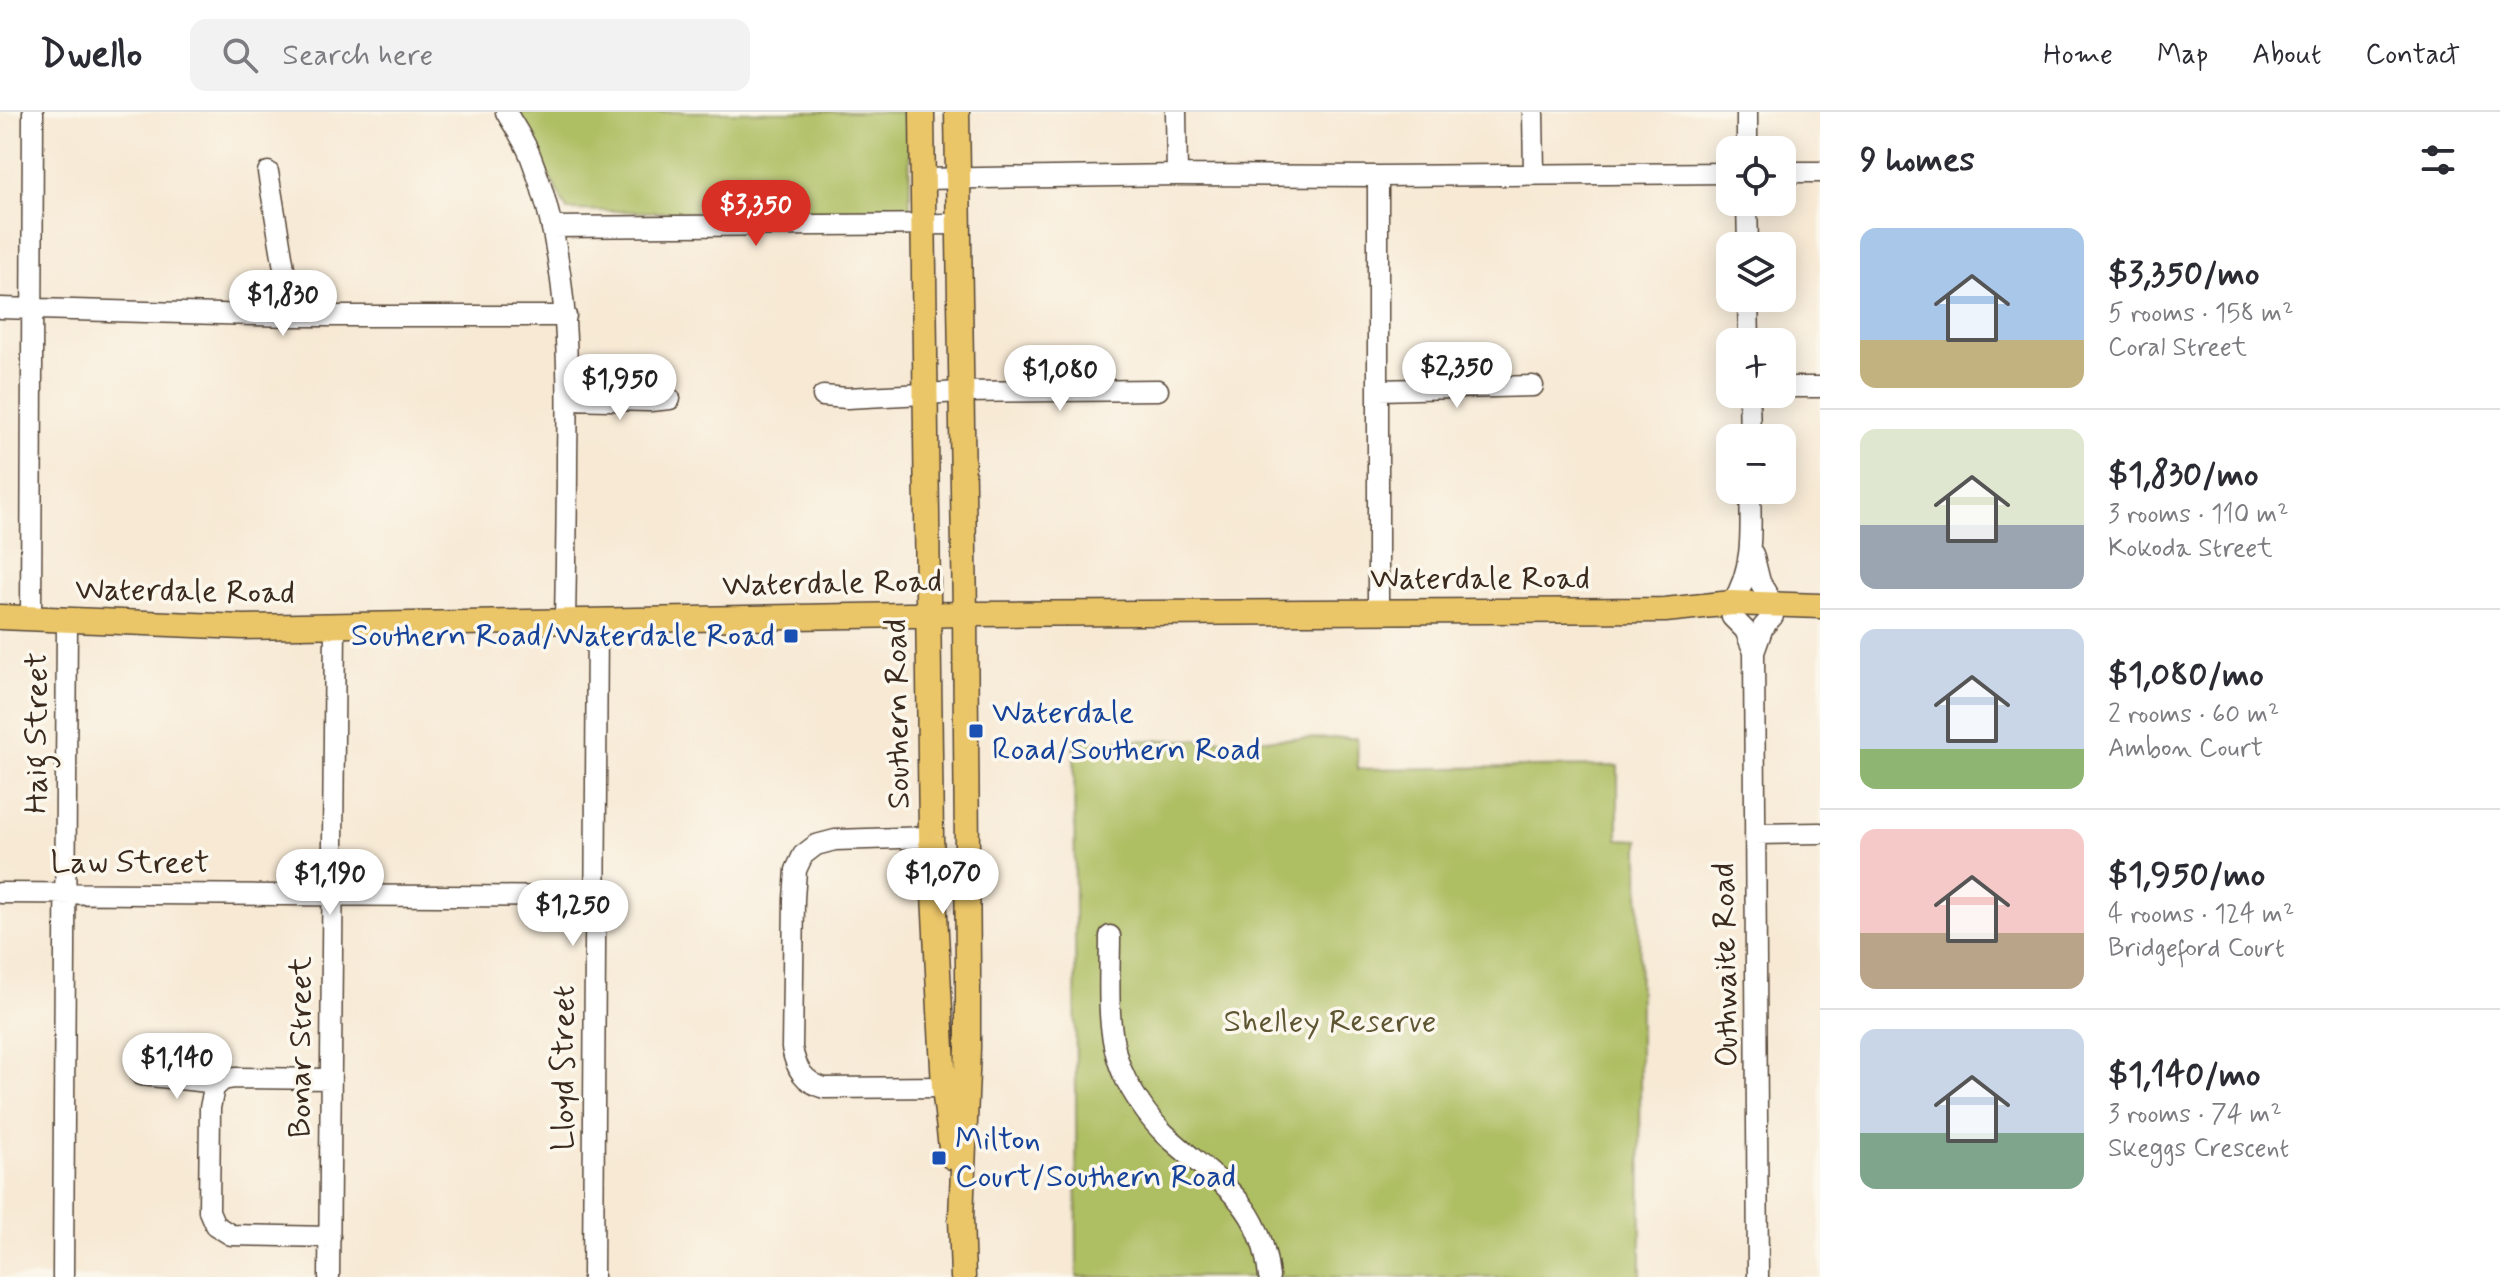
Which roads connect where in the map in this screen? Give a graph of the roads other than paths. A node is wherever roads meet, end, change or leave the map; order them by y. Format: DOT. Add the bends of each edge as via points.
graph roads {
  1 [pos="33,112"];
  2 [pos="506,112"];
  3 [pos="922,112"];
  4 [pos="957,112"];
  5 [pos="1176,112"];
  6 [pos="1533,112"];
  7 [pos="1747,112"];
  8 [pos="1747,136"];
  9 [pos="268,172"];
  10 [pos="1796,172"];
  11 [pos="1820,172"];
  12 [pos="1534,173"];
  13 [pos="1716,173"];
  14 [pos="1177,175"];
  15 [pos="1378,176"];
  16 [pos="957,178"];
  17 [pos="922,179"];
  18 [pos="923,224"];
  19 [pos="958,224"];
  20 [pos="553,227"];
  21 [pos="0,308"];
  22 [pos="33,309"];
  23 [pos="292,316"];
  24 [pos="566,316"];
  25 [pos="1533,386"];
  26 [pos="1796,387"];
  27 [pos="1820,387"];
  28 [pos="1158,390"];
  29 [pos="1379,390"];
  30 [pos="961,392"];
  31 [pos="926,394"];
  32 [pos="823,396"];
  33 [pos="568,399"];
  34 [pos="670,399"];
  35 [pos="1750,504"];
  36 [pos="1751,542"];
  37 [pos="1820,609"];
  38 [pos="1732,610"];
  39 [pos="1772,610"];
  40 [pos="1378,612"];
  41 [pos="965,614"];
  42 [pos="929,615"];
  43 [pos="0,617"];
  44 [pos="31,619"];
  45 [pos="597,620"];
  46 [pos="67,621"];
  47 [pos="565,621"];
  48 [pos="335,626"];
  49 [pos="1754,652"];
  50 [pos="1820,833"];
  51 [pos="1755,834"];
  52 [pos="931,837"];
  53 [pos="0,893"];
  54 [pos="66,893"];
  55 [pos="332,895"];
  56 [pos="595,897"];
  57 [pos="1110,936"];
  58 [pos="141,1075"];
  59 [pos="331,1079"];
  60 [pos="218,1083"];
  61 [pos="944,1087"];
  62 [pos="961,1218"];
  63 [pos="330,1237"];
  64 [pos="63,1277"];
  65 [pos="329,1277"];
  66 [pos="593,1277"];
  67 [pos="963,1277"];
  68 [pos="1269,1277"];
  69 [pos="1758,1277"];
  1 -- 22 [label="street"];
  2 -- 20 [label="street" via="529,152"];
  3 -- 17 [label="main road, Southern Road"];
  4 -- 16 [label="main road, Southern Road"];
  5 -- 14 [label="street"];
  6 -- 12 [label="street"];
  7 -- 8 [label="street"];
  9 -- 23 [label="street"];
  10 -- 11 [label="street"];
  12 -- 13 [label="street"];
  12 -- 15 [label="street"];
  14 -- 15 [label="street"];
  14 -- 16 [label="street"];
  15 -- 29 [label="street"];
  16 -- 17 [label="street"];
  16 -- 19 [label="main road, Southern Road"];
  17 -- 18 [label="main road, Southern Road"];
  18 -- 19 [label="street"];
  18 -- 20 [label="street"];
  18 -- 31 [label="main road, Southern Road"];
  19 -- 30 [label="main road, Southern Road"];
  20 -- 24 [label="street"];
  21 -- 22 [label="street"];
  22 -- 23 [label="street"];
  22 -- 44 [label="street"];
  23 -- 24 [label="street"];
  24 -- 33 [label="street"];
  25 -- 29 [label="street"];
  26 -- 27 [label="street"];
  28 -- 30 [label="street"];
  29 -- 40 [label="street"];
  30 -- 31 [label="street"];
  30 -- 41 [label="main road, Southern Road"];
  31 -- 32 [label="street"];
  31 -- 42 [label="main road, Southern Road"];
  33 -- 34 [label="street"];
  33 -- 47 [label="street"];
  35 -- 36 [label="street"];
  36 -- 38 [label="street" via="1744,582"];
  36 -- 39 [label="street"];
  37 -- 39 [label="main road, Waterdale Road"];
  38 -- 39 [label="main road, Waterdale Road"];
  38 -- 40 [label="main road, Waterdale Road"];
  38 -- 49 [label="street"];
  39 -- 49 [label="street, Outhwaite Road"];
  40 -- 41 [label="main road, Waterdale Road"];
  41 -- 42 [label="main road, Waterdale Road"];
  41 -- 62 [label="main road, Southern Road" via="968,1048"];
  42 -- 45 [label="main road, Waterdale Road"];
  42 -- 52 [label="main road, Southern Road"];
  43 -- 44 [label="main road, Waterdale Road"];
  44 -- 46 [label="main road, Waterdale Road"];
  45 -- 47 [label="main road, Waterdale Road"];
  45 -- 56 [label="street, Lloyd Street"];
  46 -- 48 [label="main road, Waterdale Road"];
  46 -- 54 [label="street, Haig Street"];
  47 -- 48 [label="main road, Waterdale Road"];
  48 -- 55 [label="street, Bonar Street"];
  49 -- 51 [label="street, Outhwaite Road"];
  50 -- 51 [label="street"];
  51 -- 69 [label="street, Outhwaite Road"];
  52 -- 61 [label="main road, Southern Road"];
  52 -- 61 [label="street" via="835,840 803,855 794,899 792,1048 801,1074 824,1088"];
  53 -- 54 [label="street, Law Street"];
  54 -- 55 [label="street, Law Street"];
  54 -- 64 [label="street, Haig Street"];
  55 -- 56 [label="street, Law Street"];
  55 -- 59 [label="street, Bonar Street"];
  56 -- 66 [label="street, Lloyd Street"];
  57 -- 68 [label="street" via="1112,1032 1125,1079 1158,1127 1218,1177 1244,1207 1261,1236"];
  58 -- 60 [label="street"];
  59 -- 60 [label="street" via="235,1078"];
  59 -- 63 [label="street, Bonar Street"];
  60 -- 63 [label="street" via="210,1108 209,1211 215,1225 238,1236"];
  61 -- 62 [label="main road, Southern Road"];
  62 -- 67 [label="main road, Southern Road"];
  63 -- 65 [label="street, Bonar Street"];
}
